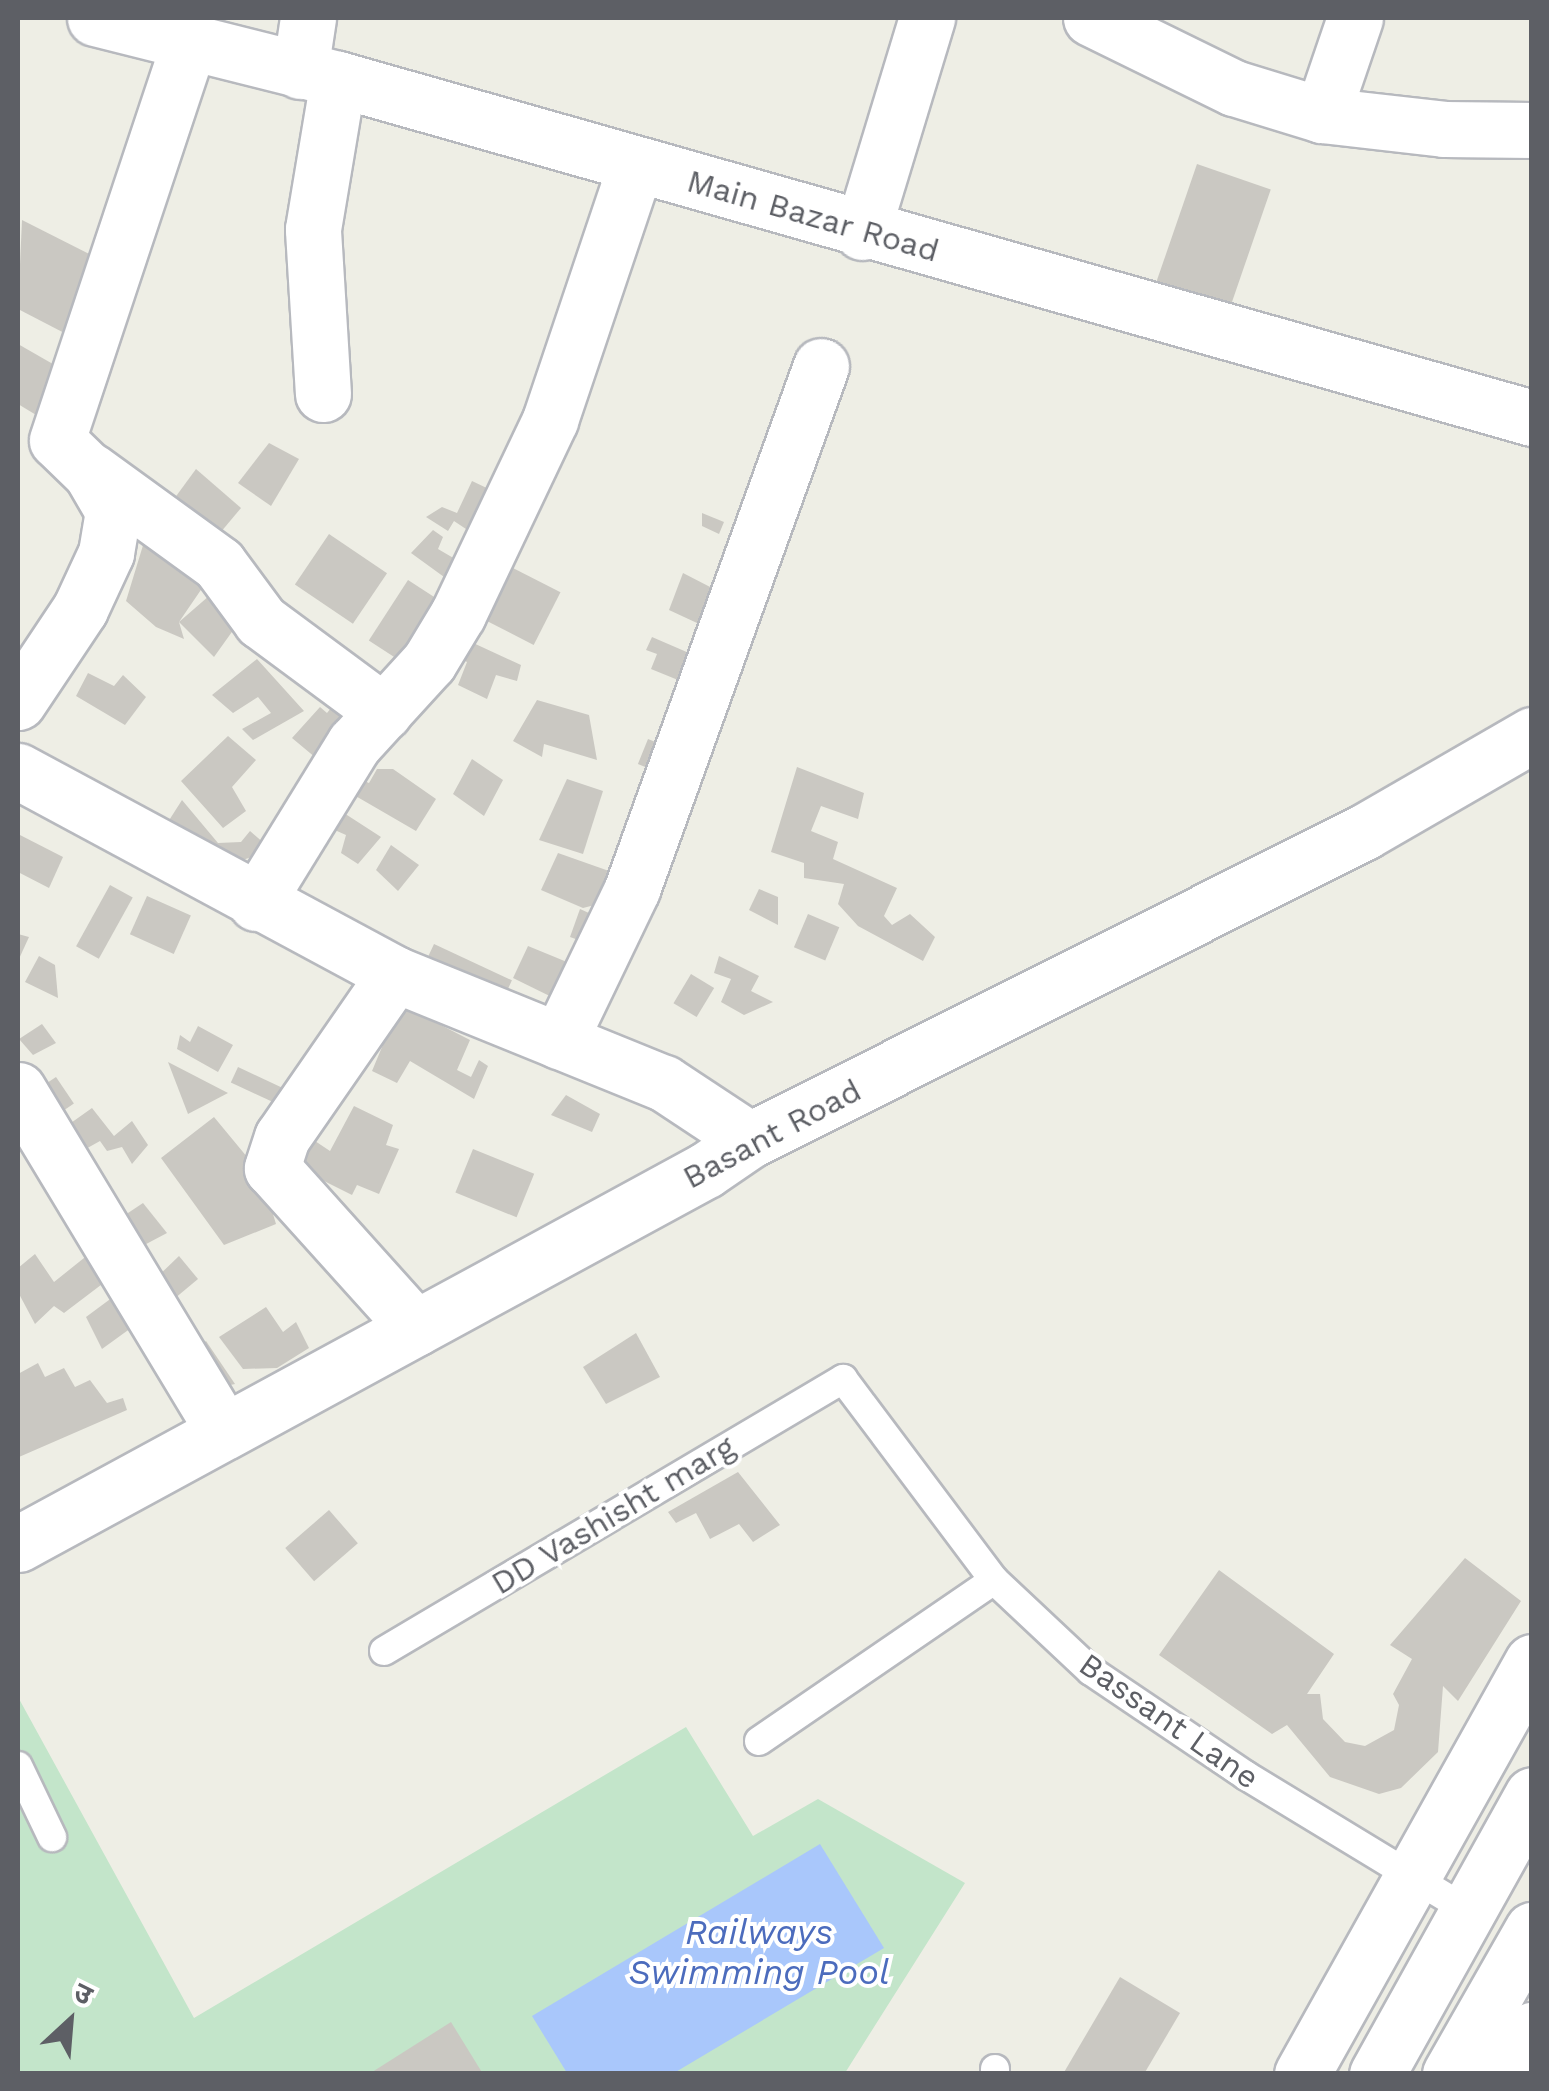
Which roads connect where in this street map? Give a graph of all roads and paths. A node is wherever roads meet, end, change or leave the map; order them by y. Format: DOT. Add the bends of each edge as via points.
graph roads {
  1 [pos="95,18"];
  2 [pos="308,18"];
  3 [pos="927,18"];
  4 [pos="1092,18"];
  5 [pos="1355,18"];
  6 [pos="189,44"];
  7 [pos="319,75"];
  8 [pos="1322,115"];
  9 [pos="1532,130"];
  10 [pos="636,165"];
  11 [pos="862,232"];
  12 [pos="821,366"];
  13 [pos="323,394"];
  14 [pos="1532,418"];
  15 [pos="52,440"];
  16 [pos="18,702"];
  17 [pos="384,712"];
  18 [pos="1532,735"];
  19 [pos="18,771"];
  20 [pos="256,904"];
  21 [pos="395,974"];
  22 [pos="560,1041"];
  23 [pos="18,1090"];
  24 [pos="750,1140"];
  25 [pos="416,1328"];
  26 [pos="843,1379"];
  27 [pos="224,1431"];
  28 [pos="18,1544"];
  29 [pos="994,1580"];
  30 [pos="384,1651"];
  31 [pos="1532,1662"];
  32 [pos="758,1741"];
  33 [pos="18,1766"];
  34 [pos="1532,1795"];
  35 [pos="52,1837"];
  36 [pos="1411,1879"];
  37 [pos="1470,1912"];
  38 [pos="1532,1930"];
  39 [pos="1532,2030"];
  40 [pos="1302,2074"];
  41 [pos="1376,2074"];
  42 [pos="1450,2074"];
  43 [pos="1507,2074"];
  1 -- 6 [label="street, Main Bazar Road"];
  2 -- 7 [label="street"];
  3 -- 11 [label="street"];
  4 -- 8 [label="street" via="1234,88"];
  5 -- 8 [label="street"];
  6 -- 7 [label="street, Main Bazar Road"];
  6 -- 15 [label="street"];
  7 -- 10 [label="street, Main Bazar Road"];
  7 -- 13 [label="street" via="312,229"];
  8 -- 9 [label="street" via="1444,129"];
  10 -- 11 [label="street, Main Bazar Road"];
  10 -- 17 [label="street" via="550,420 458,614 429,662"];
  11 -- 14 [label="street, Main Bazar Road"];
  12 -- 22 [label="street" via="650,842"];
  15 -- 16 [label="street" via="113,511 106,553 80,609"];
  15 -- 17 [label="street" via="219,564 262,621"];
  17 -- 20 [label="street" via="322,792"];
  18 -- 24 [label="street, Basant Road" via="1364,832"];
  19 -- 20 [label="street"];
  20 -- 21 [label="street"];
  21 -- 22 [label="street"];
  21 -- 25 [label="street" via="282,1137 272,1168"];
  22 -- 24 [label="street" via="664,1082"];
  23 -- 27 [label="street"];
  24 -- 25 [label="street, Basant Road"];
  25 -- 27 [label="street, Basant Road"];
  26 -- 29 [label="lane, Bassant Lane"];
  26 -- 30 [label="lane, DD Vashisht marg"];
  27 -- 28 [label="street, Basant Road"];
  29 -- 32 [label="lane"];
  29 -- 36 [label="lane, Bassant Lane" via="1091,1671"];
  31 -- 36 [label="street"];
  33 -- 35 [label="lane"];
  34 -- 37 [label="street"];
  36 -- 37 [label="lane, Bassant Lane"];
  36 -- 40 [label="street"];
  37 -- 41 [label="street"];
  38 -- 42 [label="street"];
  39 -- 43 [label="street"];
}
